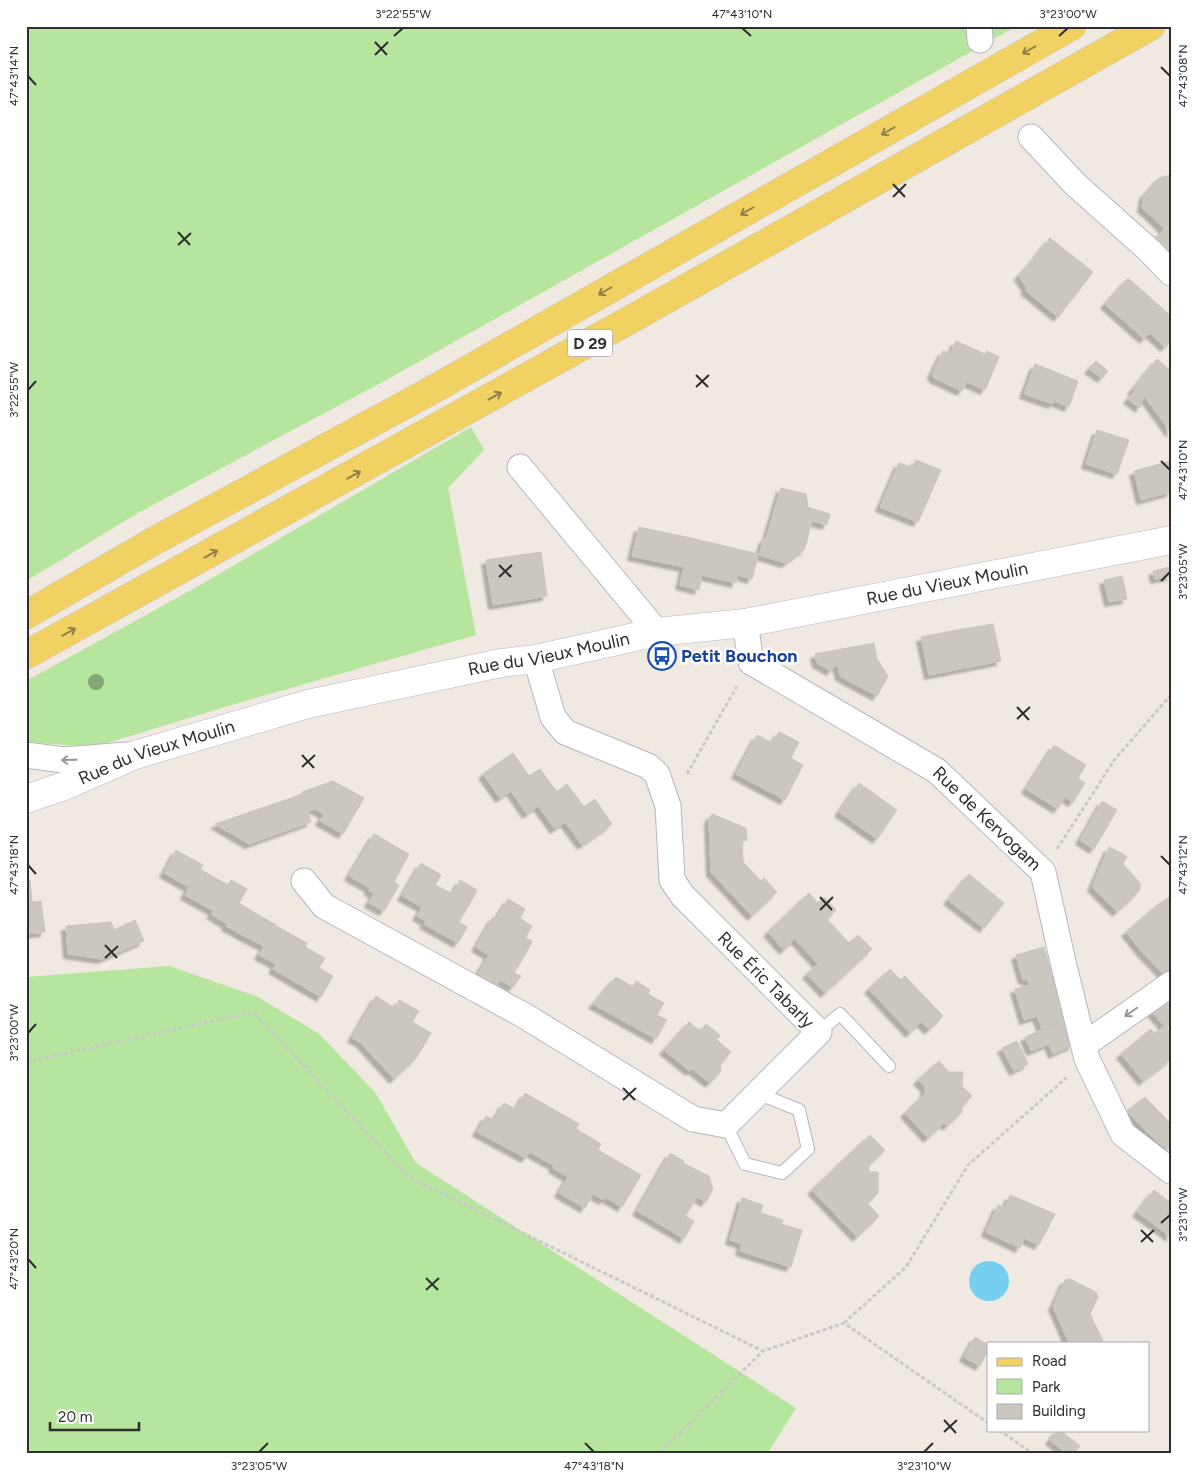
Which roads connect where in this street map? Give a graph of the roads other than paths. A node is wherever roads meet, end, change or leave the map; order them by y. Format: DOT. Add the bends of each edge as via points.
graph roads {
  1 [pos="1072,26"];
  2 [pos="1151,26"];
  3 [pos="1031,137"];
  4 [pos="1171,273"];
  5 [pos="520,468"];
  6 [pos="1171,540"];
  7 [pos="26,615"];
  8 [pos="745,623"];
  9 [pos="658,632"];
  10 [pos="26,655"];
  11 [pos="536,659"];
  12 [pos="26,755"];
  13 [pos="135,755"];
  14 [pos="26,800"];
  15 [pos="304,881"];
  16 [pos="1171,984"];
  17 [pos="819,1032"];
  18 [pos="1086,1052"];
  19 [pos="889,1066"];
  20 [pos="757,1093"];
  21 [pos="726,1126"];
  22 [pos="1171,1170"];
  1 -- 7 [label="main road, D 29, one-way" via="434,389 154,541"];
  10 -- 2 [label="main road, D 29, one-way" via="310,500"];
  3 -- 4 [label="street" via="1076,185"];
  5 -- 9 [label="street"];
  6 -- 8 [label="street, Rue du Vieux Moulin"];
  8 -- 9 [label="street, Rue du Vieux Moulin"];
  8 -- 18 [label="street, Rue de Kervogam" via="752,662 937,771 1043,872"];
  9 -- 11 [label="street, Rue du Vieux Moulin"];
  11 -- 13 [label="street, Rue du Vieux Moulin" via="501,663 308,704"];
  11 -- 17 [label="street, Rue Éric Tabarly" via="553,717 565,732 648,766 658,774 668,806 672,880 683,896"];
  13 -- 12 [label="street, one-way" via="64,760"];
  13 -- 14 [label="street, Rue du Vieux Moulin"];
  15 -- 21 [label="street" via="324,906 525,1016 693,1120"];
  16 -- 18 [label="street, one-way"];
  17 -- 19 [label="lane" via="840,1014"];
  17 -- 20 [label="street, Rue Éric Tabarly"];
  18 -- 22 [label="street, Rue de Kervogam" via="1123,1134"];
  20 -- 21 [label="street, Rue Éric Tabarly"];
  20 -- 21 [label="lane" via="800,1110 808,1149 782,1173 745,1164"];
}
